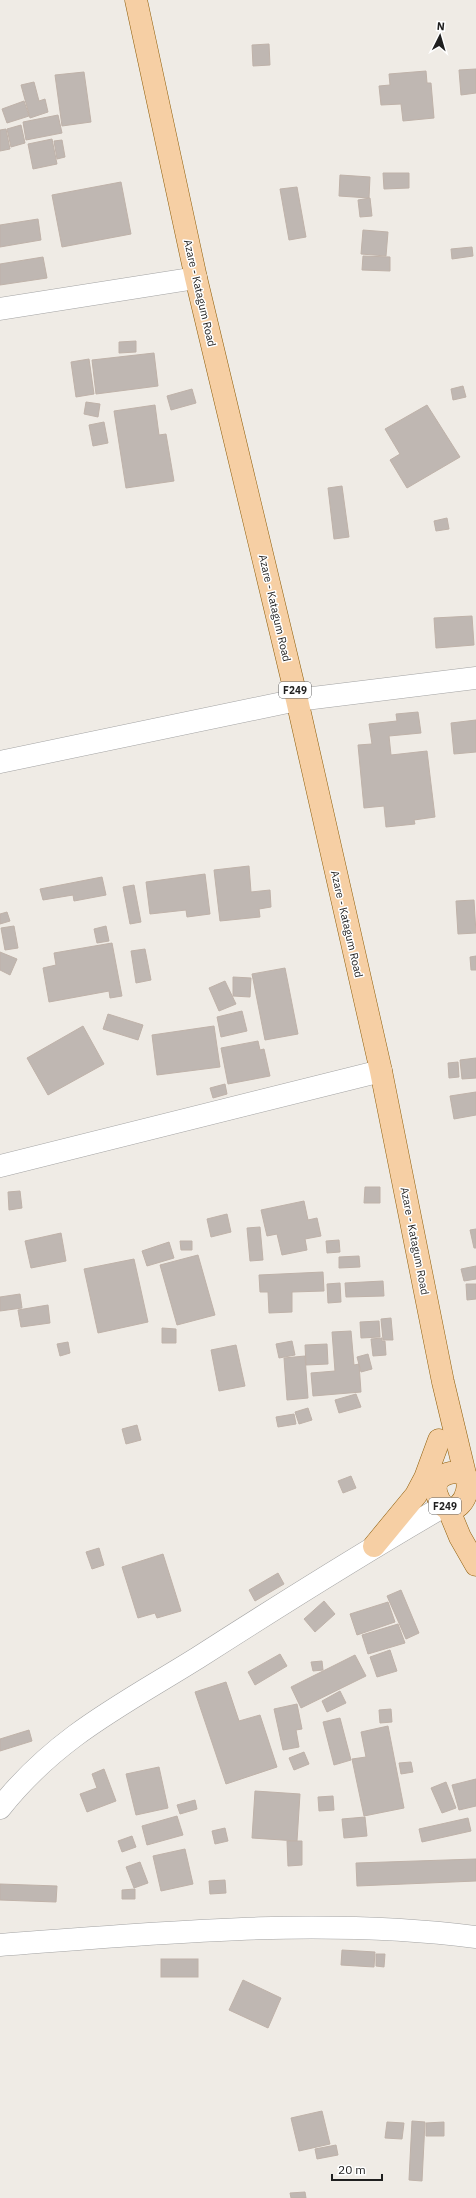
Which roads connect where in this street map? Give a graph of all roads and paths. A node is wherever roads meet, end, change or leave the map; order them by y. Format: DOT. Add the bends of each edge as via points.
graph roads {
  1 [pos="136,0"];
  2 [pos="196,278"];
  3 [pos="0,309"];
  4 [pos="476,678"];
  5 [pos="297,700"];
  6 [pos="0,762"];
  7 [pos="380,1071"];
  8 [pos="0,1166"];
  9 [pos="443,1382"];
  10 [pos="439,1440"];
  11 [pos="440,1477"];
  12 [pos="473,1489"];
  13 [pos="446,1507"];
  14 [pos="374,1546"];
  15 [pos="476,1565"];
  16 [pos="0,1808"];
  17 [pos="476,1937"];
  18 [pos="0,1945"];
  1 -- 2 [label="main road, Azare - Katagum Road / F249"];
  2 -- 3 [label="street"];
  2 -- 5 [label="main road, Azare - Katagum Road / F249"];
  4 -- 5 [label="street"];
  5 -- 6 [label="street"];
  5 -- 7 [label="main road, Azare - Katagum Road / F249"];
  7 -- 8 [label="street"];
  7 -- 9 [label="main road, Azare - Katagum Road / F249"];
  9 -- 10 [label="main road, Azare - Katagum Road / F249"];
  9 -- 12 [label="main road, Azare - Katagum Road / F249"];
  10 -- 11 [label="main road, Azare - Katagum Road / F249"];
  10 -- 14 [label="main road" via="416,1495"];
  11 -- 12 [label="main road" via="448,1472 457,1471"];
  11 -- 13 [label="main road, Azare - Katagum Road / F249" via="436,1492 438,1500"];
  12 -- 13 [label="main road, F249" via="470,1503 463,1508"];
  13 -- 14 [label="street"];
  13 -- 15 [label="main road, Azare - Katagum Road / F249"];
  14 -- 16 [label="street" via="170,1675 113,1708 48,1755"];
  17 -- 18 [label="street" via="410,1930 275,1929 114,1936"];
}
